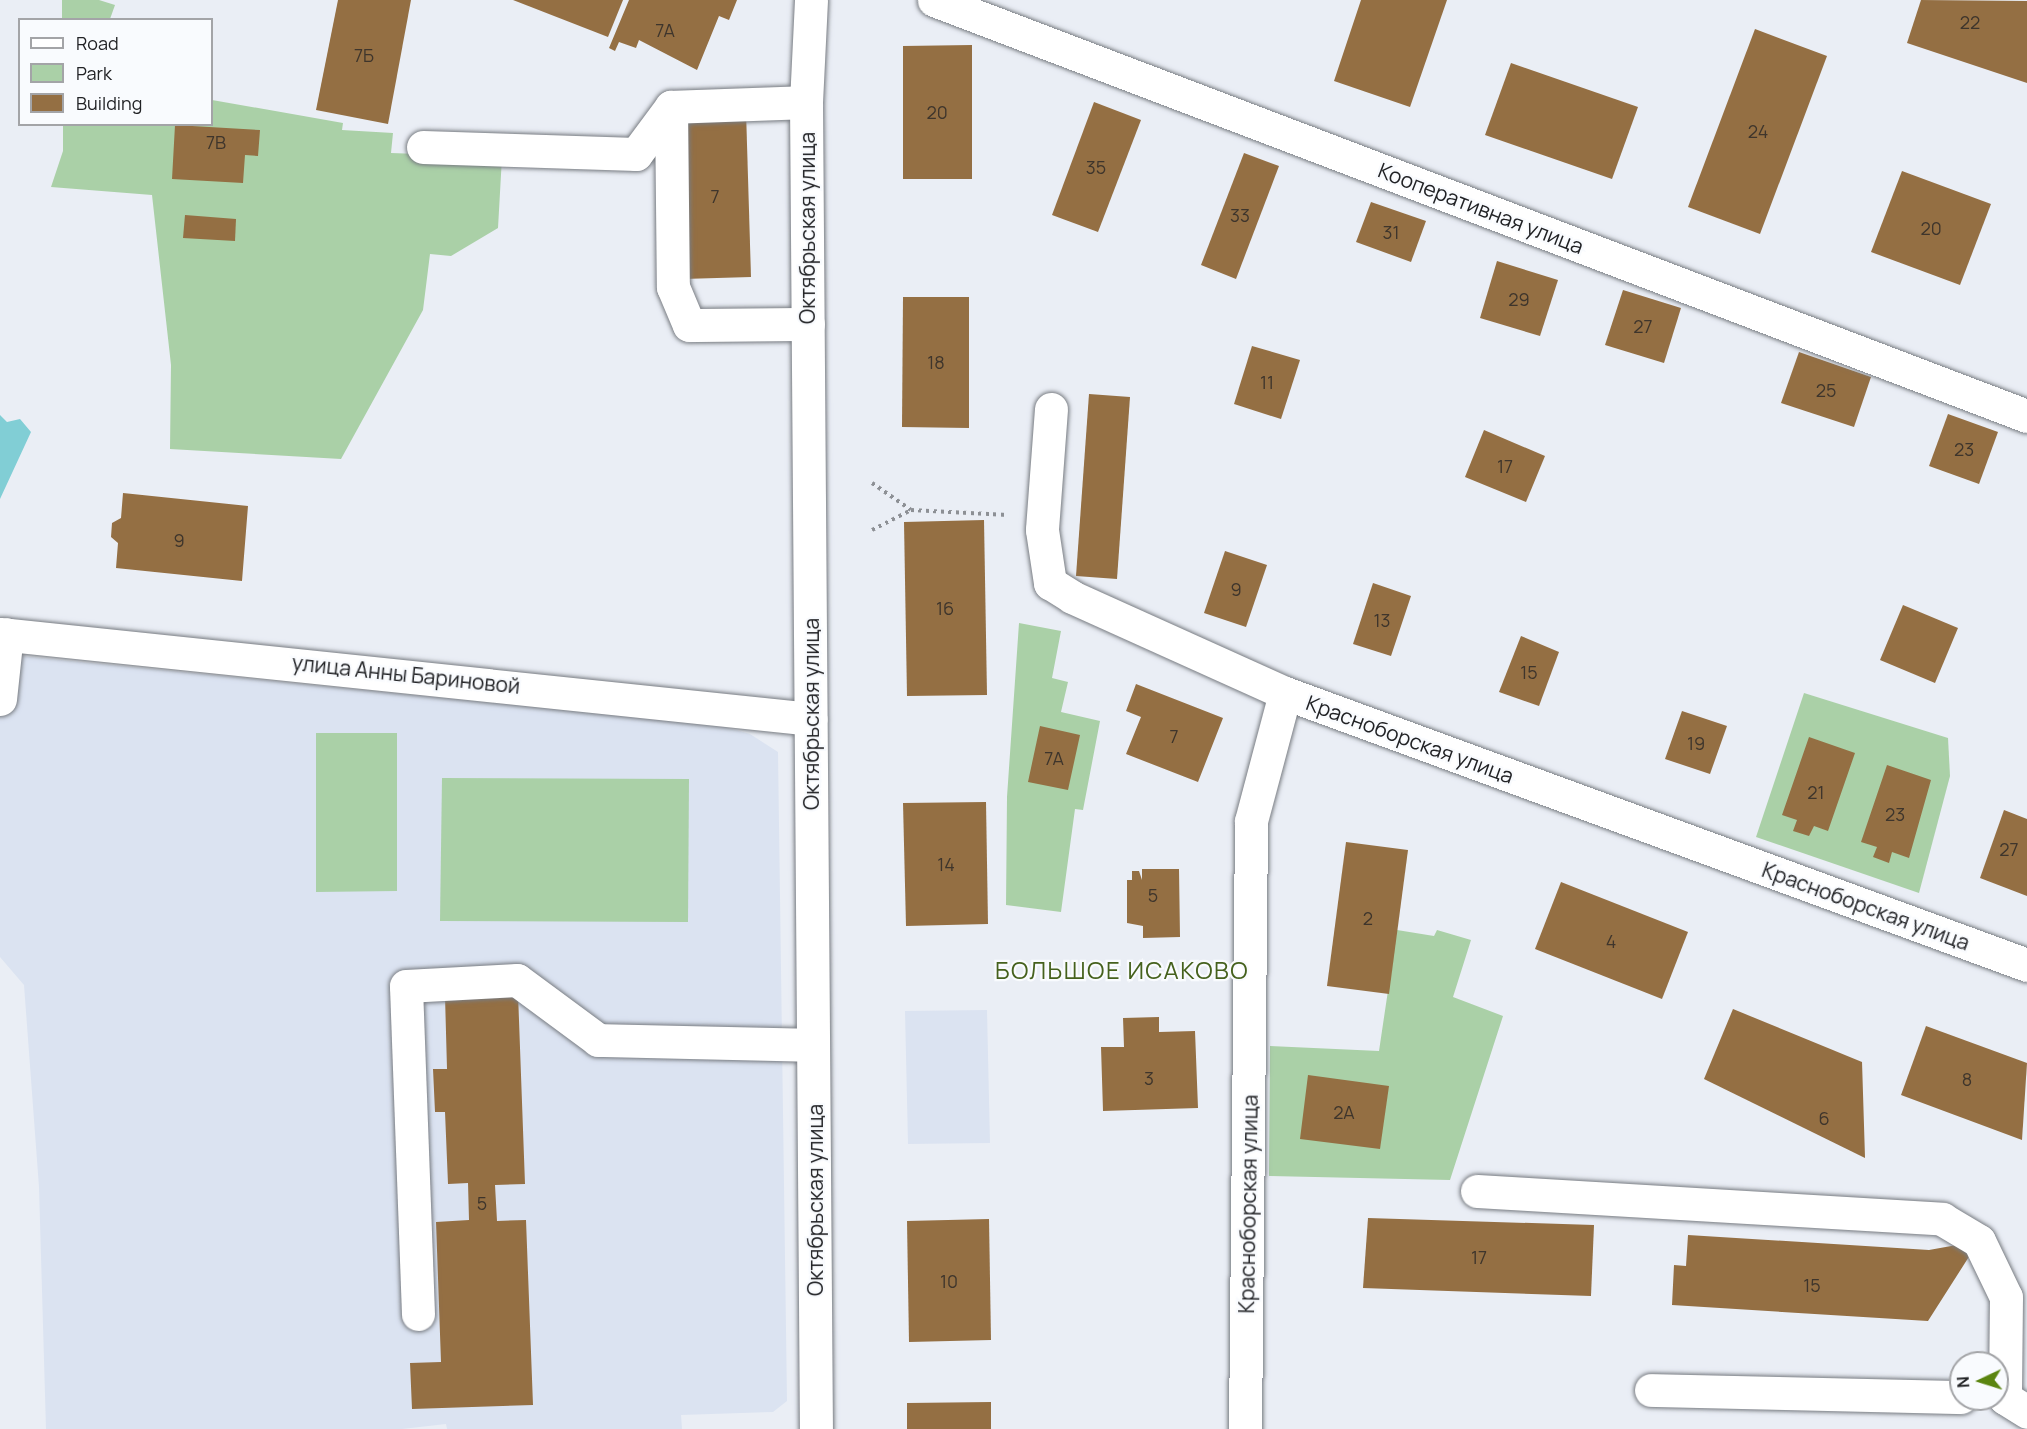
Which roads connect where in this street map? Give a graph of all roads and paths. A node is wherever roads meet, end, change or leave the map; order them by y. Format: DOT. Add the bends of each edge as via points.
graph roads {
  1 [pos="812,0"];
  2 [pos="934,0"];
  3 [pos="967,6"];
  4 [pos="806,102"];
  5 [pos="671,107"];
  6 [pos="423,147"];
  7 [pos="808,324"];
  8 [pos="1052,409"];
  9 [pos="2027,416"];
  10 [pos="872,483"];
  11 [pos="910,510"];
  12 [pos="872,530"];
  13 [pos="1042,530"];
  14 [pos="4,634"];
  15 [pos="1286,693"];
  16 [pos="0,699"];
  17 [pos="811,719"];
  18 [pos="2027,965"];
  19 [pos="813,1045"];
  20 [pos="1477,1191"];
  21 [pos="418,1314"];
  22 [pos="1652,1390"];
  23 [pos="1949,1397"];
  24 [pos="2010,1403"];
  25 [pos="816,1429"];
  26 [pos="1245,1429"];
  1 -- 4 [label="street, Октябрьская улица"];
  2 -- 3 [label="street, Кооперативная улица"];
  3 -- 9 [label="street, Кооперативная улица"];
  4 -- 5 [label="street"];
  4 -- 7 [label="street, Октябрьская улица"];
  5 -- 6 [label="street" via="636,154"];
  5 -- 7 [label="street" via="673,287 689,325"];
  7 -- 17 [label="street, Октябрьская улица"];
  8 -- 13 [label="street"];
  10 -- 11 [label="path"];
  11 -- 12 [label="path"];
  11 -- 13 [label="path" via="1008,515"];
  13 -- 15 [label="street" via="1050,583"];
  14 -- 16 [label="street"];
  14 -- 17 [label="street, улица Анны Бариновой"];
  15 -- 18 [label="street, Красноборская улица"];
  15 -- 26 [label="street, Красноборская улица" via="1251,821"];
  17 -- 19 [label="street, Октябрьская улица"];
  19 -- 21 [label="street" via="598,1040 517,980 406,986"];
  19 -- 25 [label="street, Октябрьская улица"];
  20 -- 24 [label="street" via="1942,1219 1979,1241 2006,1297"];
  22 -- 23 [label="street"];
}
